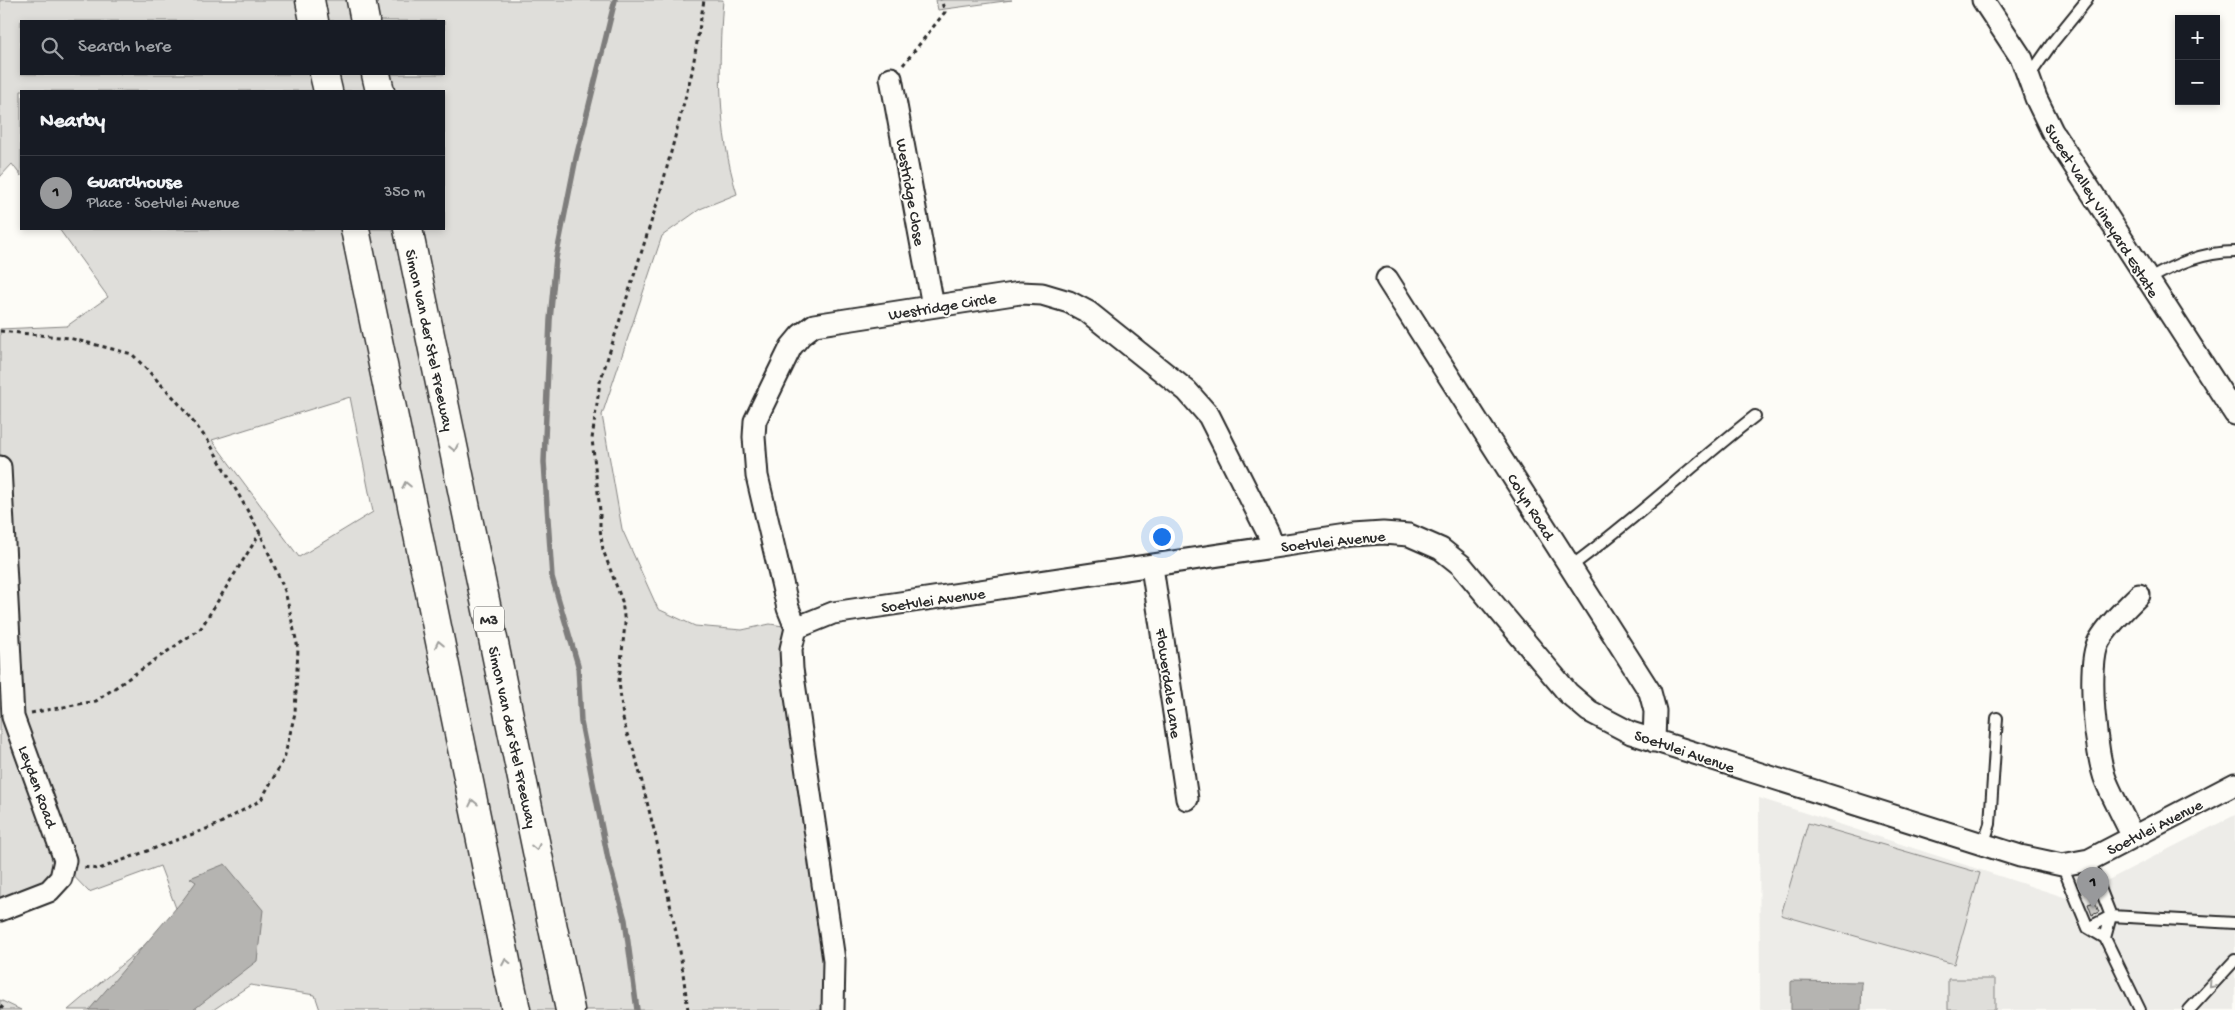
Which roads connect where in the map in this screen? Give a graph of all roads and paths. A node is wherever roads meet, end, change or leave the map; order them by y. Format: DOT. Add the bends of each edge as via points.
graph roads {
  1 [pos="310,0"];
  2 [pos="361,0"];
  3 [pos="704,0"];
  4 [pos="942,0"];
  5 [pos="1983,0"];
  6 [pos="2087,0"];
  7 [pos="314,20"];
  8 [pos="365,20"];
  9 [pos="324,75"];
  10 [pos="376,75"];
  11 [pos="2030,75"];
  12 [pos="891,78"];
  13 [pos="328,90"];
  14 [pos="380,90"];
  15 [pos="355,230"];
  16 [pos="408,230"];
  17 [pos="2235,252"];
  18 [pos="1387,279"];
  19 [pos="2148,280"];
  20 [pos="933,306"];
  21 [pos="0,331"];
  22 [pos="2235,414"];
  23 [pos="1755,416"];
  24 [pos="0,467"];
  25 [pos="260,533"];
  26 [pos="1273,547"];
  27 [pos="1152,567"];
  28 [pos="1570,568"];
  29 [pos="2139,595"];
  30 [pos="796,628"];
  31 [pos="7,717"];
  32 [pos="1997,718"];
  33 [pos="1654,741"];
  34 [pos="2235,784"];
  35 [pos="1187,799"];
  36 [pos="2133,837"];
  37 [pos="1983,845"];
  38 [pos="2089,860"];
  39 [pos="2062,865"];
  40 [pos="73,866"];
  41 [pos="0,910"];
  42 [pos="2111,916"];
  43 [pos="2235,923"];
  44 [pos="2088,928"];
  45 [pos="2105,938"];
  46 [pos="2235,960"];
  47 [pos="0,1006"];
  48 [pos="5,1010"];
  49 [pos="516,1010"];
  50 [pos="570,1010"];
  51 [pos="688,1010"];
  52 [pos="833,1010"];
  53 [pos="2140,1010"];
  54 [pos="2189,1010"];
  1 -- 7 [label="highway"];
  2 -- 8 [label="highway"];
  3 -- 51 [label="path" via="692,72 660,194 600,382 592,439 603,550 622,600 625,624 619,681 623,718 656,838 680,950"];
  4 -- 12 [label="path" via="945,12"];
  5 -- 11 [label="street, Sweet Valley Vineyard Estate"];
  6 -- 11 [label="lane"];
  9 -- 13 [label="highway"];
  10 -- 14 [label="highway"];
  11 -- 19 [label="street, Sweet Valley Vineyard Estate" via="2036,98 2052,131"];
  12 -- 20 [label="street, Westridge Close"];
  49 -- 15 [label="highway, one-way"];
  16 -- 50 [label="highway, Simon van der Stel Freeway / M3, one-way"];
  17 -- 19 [label="lane" via="2190,259"];
  18 -- 28 [label="street, Colyn Road"];
  19 -- 22 [label="street, Sweet Valley Vineyard Estate"];
  20 -- 26 [label="street, Westridge Circle" via="1020,293 1069,302 1088,312 1187,390 1200,404"];
  20 -- 30 [label="street, Westridge Circle" via="814,325 791,347 755,421 757,476 788,608"];
  21 -- 25 [label="path" via="69,338 132,354 176,400 209,442"];
  23 -- 28 [label="lane"];
  24 -- 31 [label="street, Leyden Road"];
  25 -- 31 [label="path" via="202,628 96,701"];
  25 -- 40 [label="path" via="285,591 298,648 295,713 284,759 261,800 217,825 99,869"];
  26 -- 27 [label="street, Soetvlei Avenue"];
  26 -- 33 [label="street, Soetvlei Avenue" via="1383,533 1409,536 1435,546 1461,565 1568,693 1608,722"];
  27 -- 30 [label="street, Soetvlei Avenue" via="833,613"];
  27 -- 35 [label="street, Flowerdale Lane"];
  28 -- 33 [label="street, Colyn Road" via="1650,692 1655,711"];
  29 -- 36 [label="street" via="2098,643 2092,671 2095,724 2106,780"];
  30 -- 52 [label="street" via="792,669 834,960"];
  31 -- 40 [label="street, Leyden Road" via="63,851"];
  32 -- 37 [label="lane" via="1990,824"];
  33 -- 37 [label="street, Soetvlei Avenue"];
  34 -- 36 [label="street, Soetvlei Avenue"];
  36 -- 38 [label="street, Soetvlei Avenue"];
  37 -- 39 [label="street, Soetvlei Avenue"];
  38 -- 39 [label="street, Soetvlei Avenue"];
  38 -- 42 [label="lane"];
  39 -- 44 [label="lane"];
  40 -- 41 [label="street" via="49,892"];
  42 -- 43 [label="lane"];
  42 -- 44 [label="lane"];
  42 -- 45 [label="lane"];
  44 -- 45 [label="lane"];
  45 -- 53 [label="lane"];
  46 -- 54 [label="lane, one-way"];
  47 -- 48 [label="path"];
}
